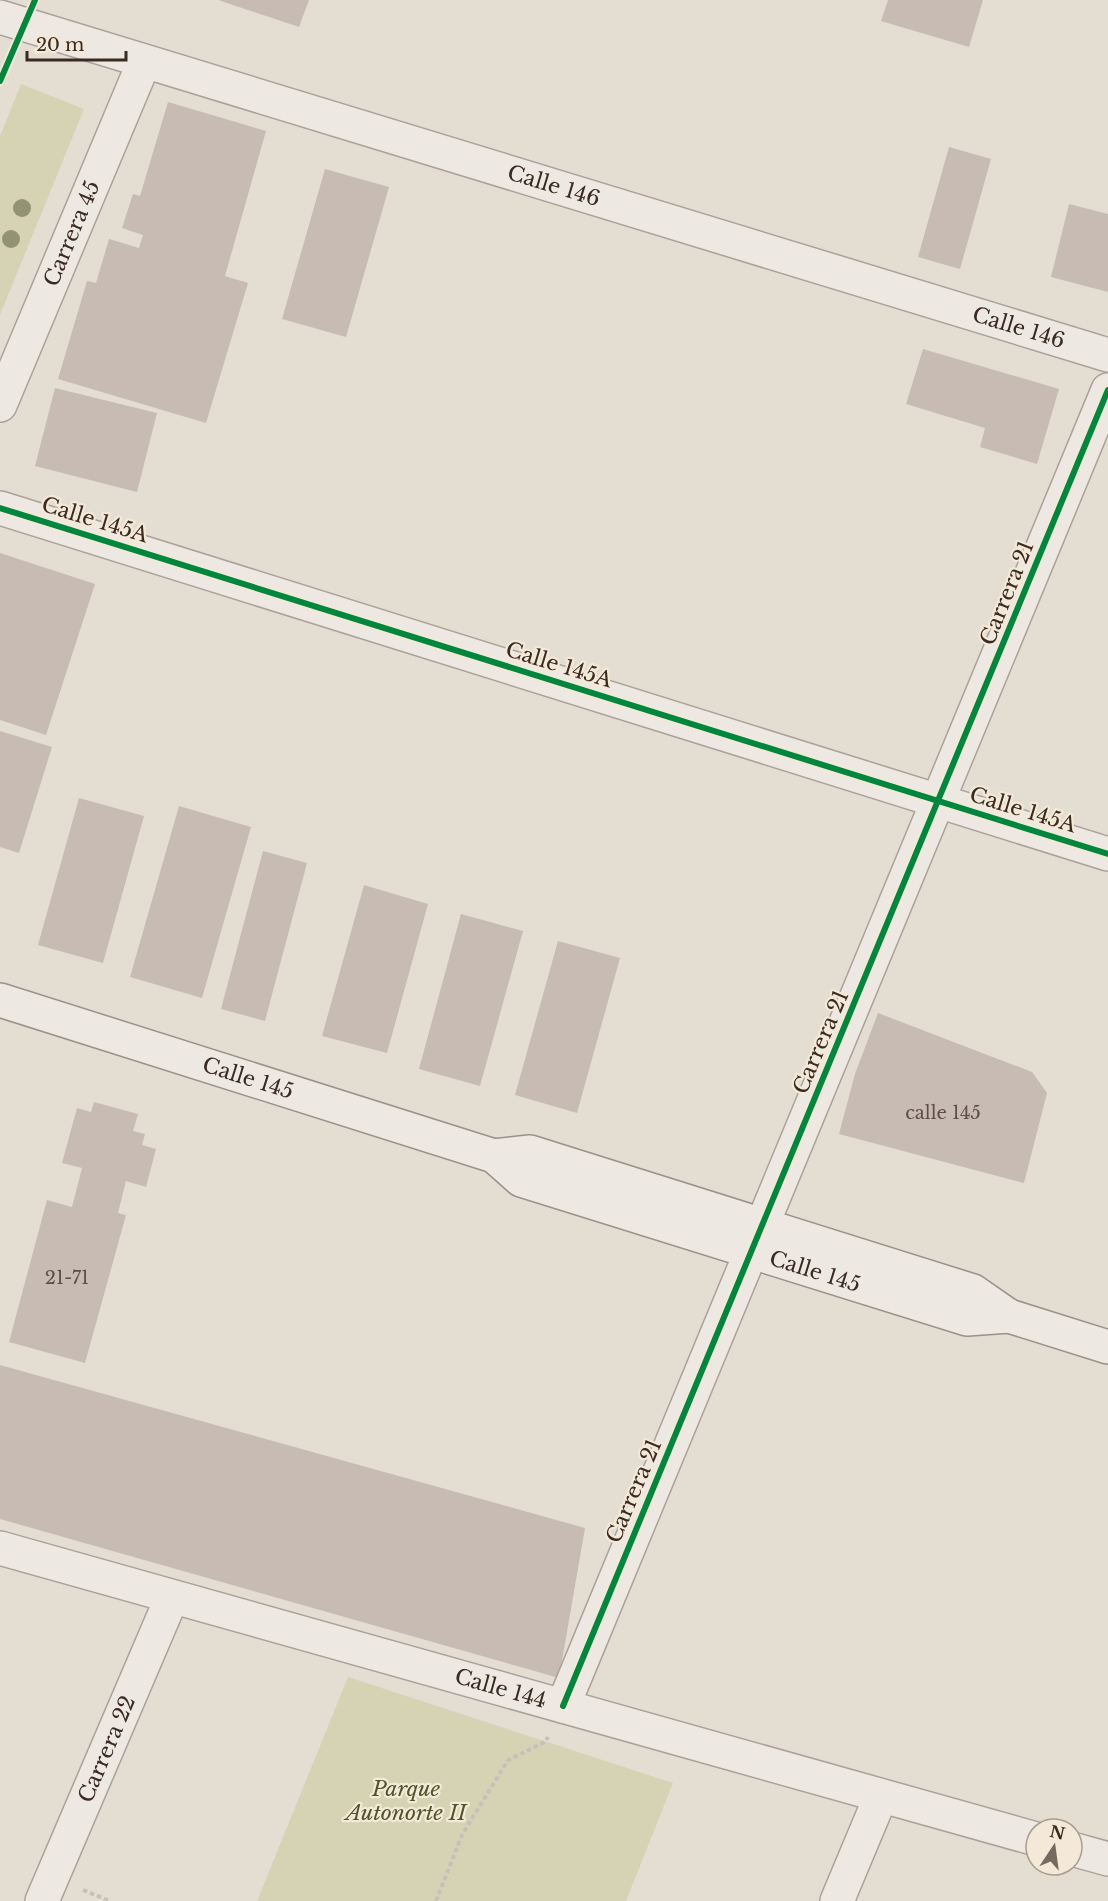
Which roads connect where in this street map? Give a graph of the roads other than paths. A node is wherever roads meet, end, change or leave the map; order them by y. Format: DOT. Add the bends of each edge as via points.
graph roads {
  1 [pos="0,16"];
  2 [pos="144,62"];
  3 [pos="1108,355"];
  4 [pos="1108,390"];
  5 [pos="0,405"];
  6 [pos="0,508"];
  7 [pos="940,801"];
  8 [pos="1108,854"];
  9 [pos="0,1000"];
  10 [pos="757,1237"];
  11 [pos="1108,1347"];
  12 [pos="0,1548"];
  13 [pos="172,1597"];
  14 [pos="563,1706"];
  15 [pos="880,1796"];
  16 [pos="1024,1836"];
  17 [pos="1084,1852"];
  18 [pos="1108,1859"];
  19 [pos="42,1901"];
  20 [pos="837,1901"];
  1 -- 2 [label="street, Calle 146"];
  2 -- 3 [label="street, Calle 146"];
  2 -- 5 [label="street, Carrera 45"];
  4 -- 7 [label="street, Carrera 21"];
  6 -- 7 [label="street, Calle 145A"];
  7 -- 8 [label="street, Calle 145A"];
  7 -- 10 [label="street, Carrera 21"];
  9 -- 10 [label="street, Calle 145" via="494,1156 521,1180"];
  10 -- 11 [label="street, Calle 145" via="967,1319 1009,1316"];
  10 -- 14 [label="street, Carrera 21"];
  12 -- 13 [label="street, Calle 144"];
  13 -- 14 [label="street, Calle 144"];
  13 -- 19 [label="street, Carrera 22"];
  14 -- 15 [label="street, Calle 144"];
  15 -- 16 [label="street, Calle 144"];
  15 -- 20 [label="street"];
  17 -- 18 [label="street"];
}
